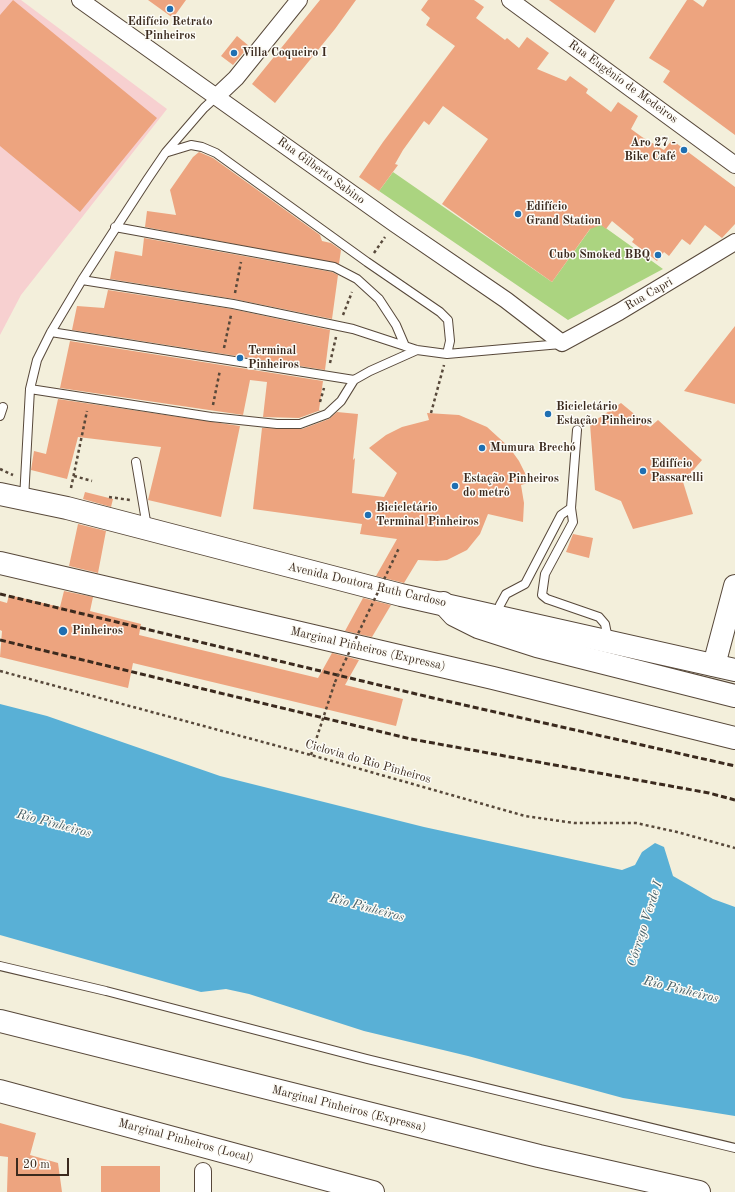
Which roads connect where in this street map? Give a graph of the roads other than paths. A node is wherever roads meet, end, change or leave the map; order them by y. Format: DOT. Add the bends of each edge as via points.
graph roads {
  1 [pos="80,0"];
  2 [pos="299,0"];
  3 [pos="510,0"];
  4 [pos="217,96"];
  5 [pos="166,152"];
  6 [pos="735,165"];
  7 [pos="115,227"];
  8 [pos="735,242"];
  9 [pos="82,280"];
  10 [pos="51,332"];
  11 [pos="562,343"];
  12 [pos="405,346"];
  13 [pos="417,350"];
  14 [pos="447,354"];
  15 [pos="354,380"];
  16 [pos="30,388"];
  17 [pos="3,407"];
  18 [pos="0,416"];
  19 [pos="577,430"];
  20 [pos="136,462"];
  21 [pos="7,495"];
  22 [pos="571,508"];
  23 [pos="148,530"];
  24 [pos="0,563"];
  25 [pos="735,586"];
  26 [pos="442,603"];
  27 [pos="496,615"];
  28 [pos="608,641"];
  29 [pos="714,665"];
  30 [pos="735,670"];
  31 [pos="735,696"];
  32 [pos="735,738"];
  33 [pos="0,966"];
  34 [pos="0,1021"];
  35 [pos="0,1091"];
  36 [pos="735,1148"];
  37 [pos="203,1171"];
  38 [pos="203,1192"];
  39 [pos="373,1192"];
  40 [pos="699,1192"];
  1 -- 4 [label="street, Rua Gilberto Sabino"];
  2 -- 4 [label="street" via="236,78"];
  3 -- 6 [label="street, Rua Eugênio de Medeiros"];
  4 -- 5 [label="lane"];
  4 -- 11 [label="street, Rua Gilberto Sabino" via="506,300"];
  5 -- 7 [label="lane"];
  5 -- 14 [label="lane" via="191,145 202,146 216,153 440,312 448,320 450,340"];
  7 -- 9 [label="lane"];
  7 -- 12 [label="lane" via="334,267 352,276 379,299 396,325"];
  8 -- 11 [label="street, Rua Capri"];
  9 -- 10 [label="lane"];
  9 -- 12 [label="lane" via="233,304 353,329"];
  10 -- 15 [label="lane"];
  10 -- 16 [label="lane" via="37,360"];
  11 -- 14 [label="lane"];
  12 -- 13 [label="lane"];
  13 -- 14 [label="lane"];
  13 -- 15 [label="lane"];
  15 -- 16 [label="lane" via="341,401 327,414 300,424 211,417"];
  16 -- 21 [label="lane"];
  17 -- 18 [label="lane"];
  19 -- 22 [label="lane"];
  20 -- 23 [label="lane"];
  21 -- 23 [label="main road, Avenida Doutora Ruth Cardoso"];
  22 -- 27 [label="lane" via="560,515 525,584 506,594"];
  22 -- 28 [label="lane" via="574,522 545,574 542,596 599,617 605,624"];
  23 -- 26 [label="main road, Avenida Doutora Ruth Cardoso"];
  24 -- 32 [label="main road, Marginal Pinheiros (Expressa)" via="492,678"];
  25 -- 29 [label="main road"];
  26 -- 27 [label="main road, Avenida Doutora Ruth Cardoso"];
  26 -- 31 [label="main road" via="454,616 478,627 538,646"];
  27 -- 28 [label="main road, Avenida Doutora Ruth Cardoso"];
  28 -- 29 [label="main road, Avenida Doutora Ruth Cardoso"];
  29 -- 30 [label="main road, Avenida Doutora Ruth Cardoso"];
  33 -- 36 [label="lane" via="367,1059"];
  34 -- 40 [label="main road, Marginal Pinheiros (Expressa)" via="539,1156"];
  35 -- 39 [label="main road, Marginal Pinheiros (Local)"];
  37 -- 38 [label="street"];
}
